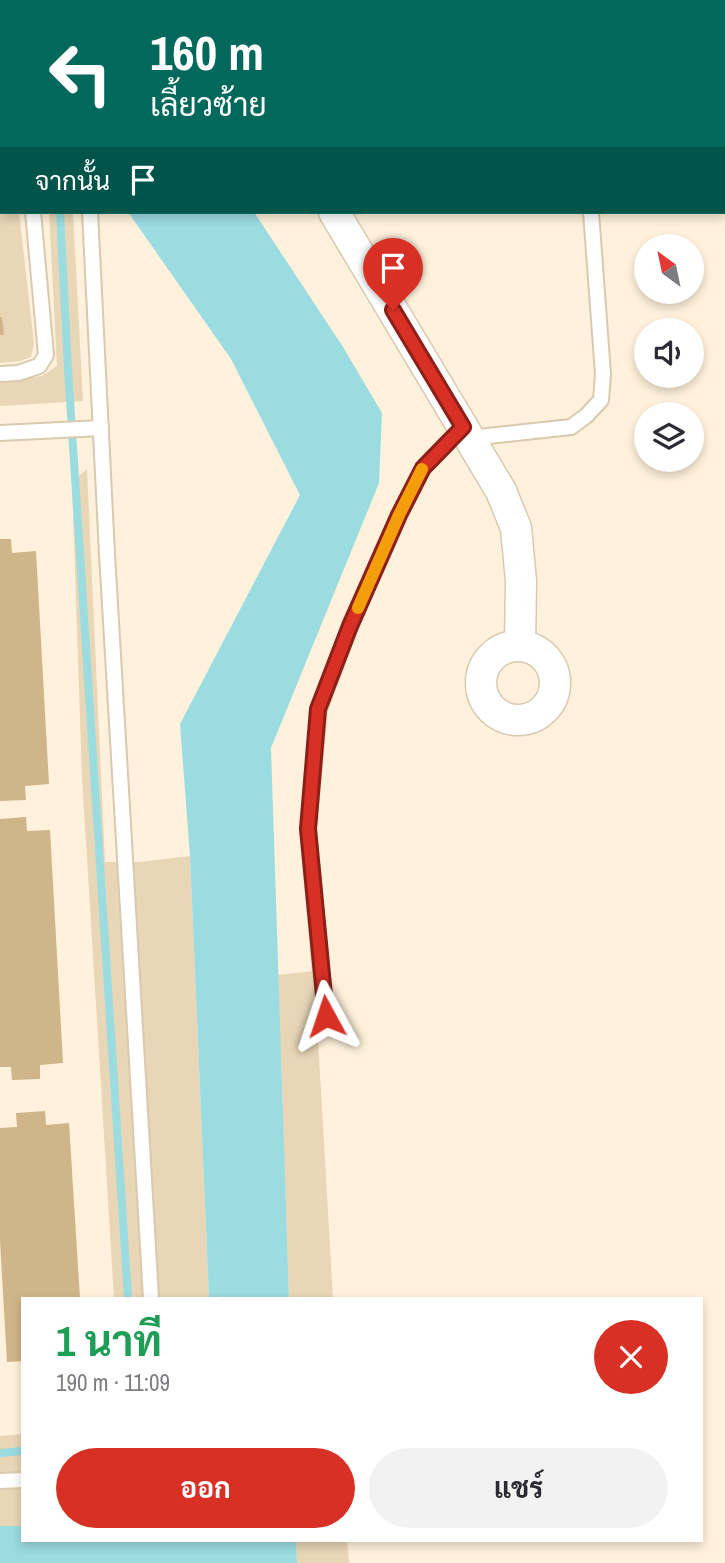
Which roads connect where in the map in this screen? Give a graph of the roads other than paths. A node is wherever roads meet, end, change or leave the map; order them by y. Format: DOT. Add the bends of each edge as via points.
graph roads {
  1 [pos="33,214"];
  2 [pos="90,214"];
  3 [pos="335,214"];
  4 [pos="591,214"];
  5 [pos="0,374"];
  6 [pos="101,428"];
  7 [pos="0,433"];
  8 [pos="466,433"];
  9 [pos="520,645"];
  10 [pos="326,1016"];
  11 [pos="151,1297"];
  12 [pos="21,1480"];
  13 [pos="0,1481"];
  1 -- 5 [label="lane" via="47,355 39,366"];
  2 -- 6 [label="lane"];
  3 -- 8 [label="street"];
  4 -- 8 [label="lane" via="601,400 571,427"];
  6 -- 7 [label="lane"];
  6 -- 11 [label="lane"];
  8 -- 9 [label="street" via="501,491 516,528"];
  8 -- 10 [label="lane" via="423,468 350,626 318,709 308,829"];
  12 -- 13 [label="lane"];
}
